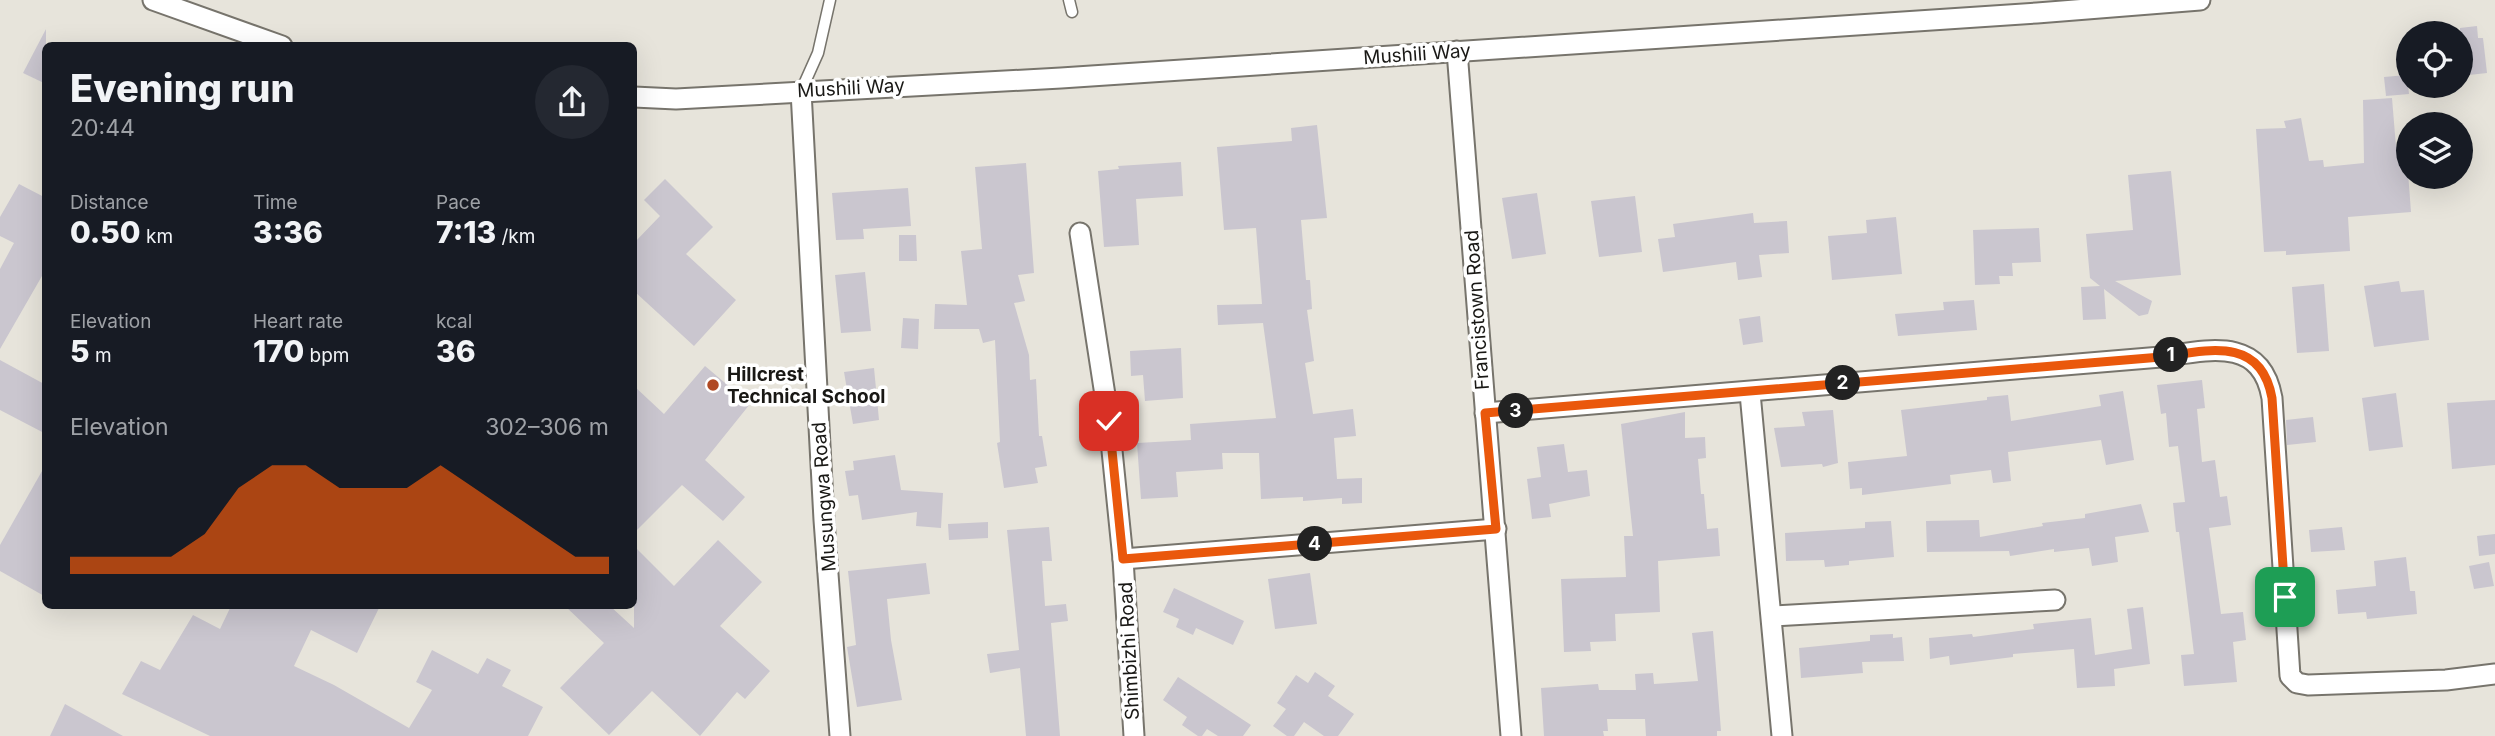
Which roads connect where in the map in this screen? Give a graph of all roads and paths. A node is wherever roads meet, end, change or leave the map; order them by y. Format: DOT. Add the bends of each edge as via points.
graph roads {
  1 [pos="153,0"];
  2 [pos="830,0"];
  3 [pos="1069,0"];
  4 [pos="2200,0"];
  5 [pos="1072,12"];
  6 [pos="271,42"];
  7 [pos="1457,51"];
  8 [pos="801,91"];
  9 [pos="637,97"];
  10 [pos="1080,233"];
  11 [pos="1750,393"];
  12 [pos="1485,413"];
  13 [pos="1496,529"];
  14 [pos="1123,559"];
  15 [pos="2055,600"];
  16 [pos="1772,616"];
  17 [pos="2495,674"];
  18 [pos="840,736"];
  19 [pos="1133,736"];
  20 [pos="1511,736"];
  21 [pos="1782,736"];
  1 -- 6 [label="street"];
  2 -- 8 [label="lane" via="818,53"];
  3 -- 5 [label="lane"];
  4 -- 7 [label="street, Mushili Way"];
  7 -- 8 [label="street, Mushili Way"];
  7 -- 12 [label="street, Francistown Road"];
  8 -- 9 [label="street, Mushili Way"];
  8 -- 18 [label="street, Musungwa Road"];
  10 -- 14 [label="street, Shimbizhi Road" via="1109,421"];
  11 -- 12 [label="street"];
  11 -- 16 [label="street"];
  11 -- 17 [label="street" via="2219,348 2246,355 2268,378 2272,398 2290,676 2308,685"];
  12 -- 13 [label="street, Francistown Road"];
  13 -- 14 [label="street"];
  13 -- 20 [label="street, Francistown Road"];
  14 -- 19 [label="street, Shimbizhi Road"];
  15 -- 16 [label="street"];
  16 -- 21 [label="street"];
}
